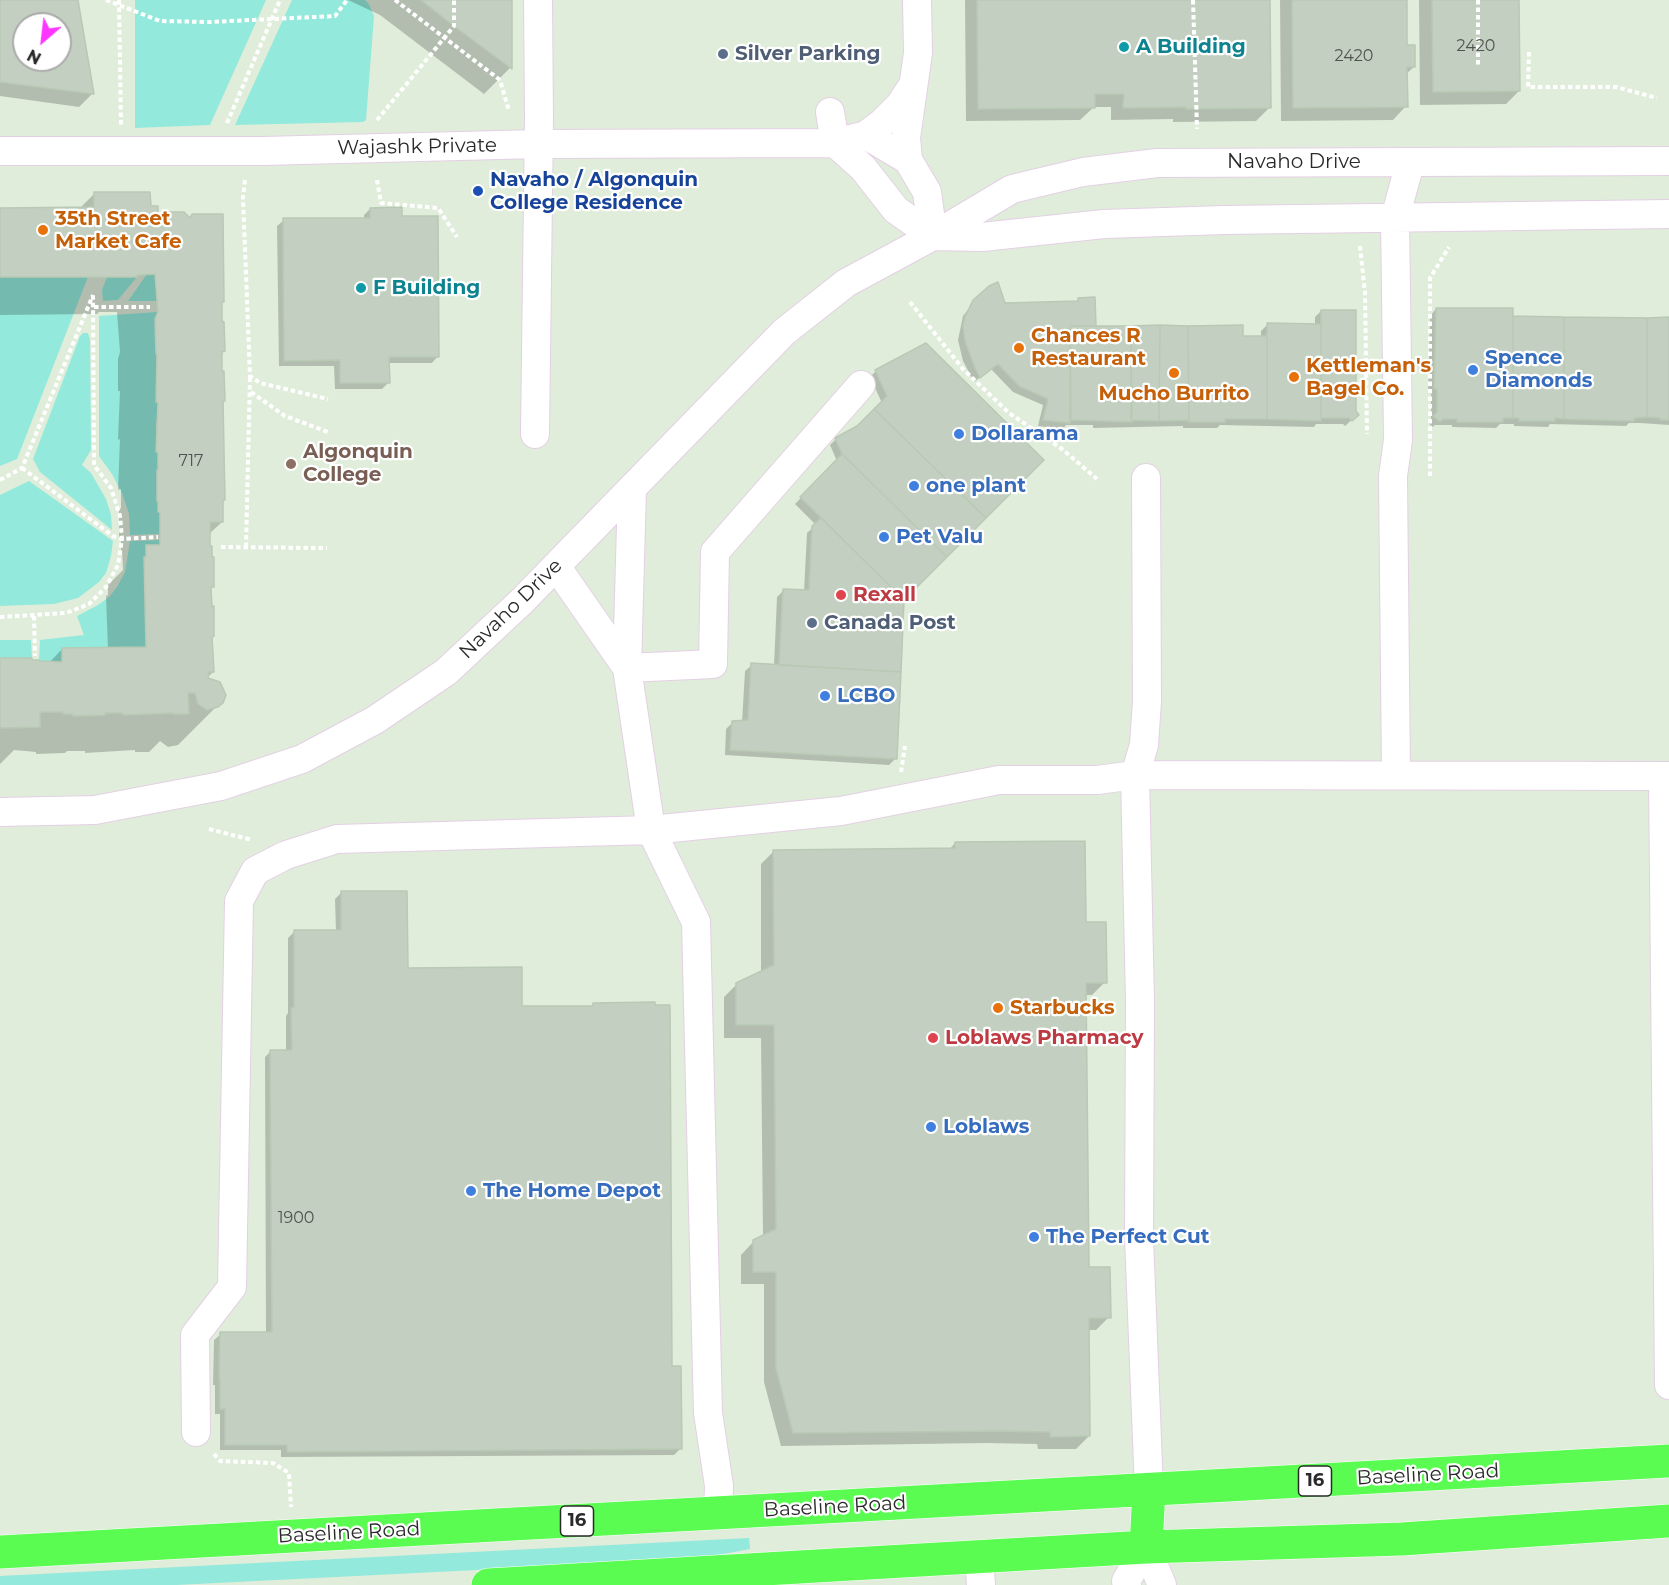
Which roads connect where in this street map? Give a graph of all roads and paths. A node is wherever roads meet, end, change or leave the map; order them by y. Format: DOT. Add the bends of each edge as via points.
graph roads {
  1 [pos="106,0"];
  2 [pos="119,0"];
  3 [pos="280,0"];
  4 [pos="347,0"];
  5 [pos="395,0"];
  6 [pos="454,0"];
  7 [pos="538,0"];
  8 [pos="917,0"];
  9 [pos="1193,0"];
  10 [pos="1478,0"];
  11 [pos="444,38"];
  12 [pos="1529,52"];
  13 [pos="1478,67"];
  14 [pos="913,85"];
  15 [pos="1657,98"];
  16 [pos="830,112"];
  17 [pos="512,118"];
  18 [pos="376,121"];
  19 [pos="1197,129"];
  20 [pos="225,130"];
  21 [pos="121,131"];
  22 [pos="866,135"];
  23 [pos="835,143"];
  24 [pos="538,144"];
  25 [pos="0,151"];
  26 [pos="908,160"];
  27 [pos="1669,161"];
  28 [pos="1410,163"];
  29 [pos="245,180"];
  30 [pos="377,180"];
  31 [pos="1669,214"];
  32 [pos="1395,218"];
  33 [pos="933,236"];
  34 [pos="457,237"];
  35 [pos="1360,246"];
  36 [pos="1449,247"];
  37 [pos="910,302"];
  38 [pos="94,307"];
  39 [pos="150,307"];
  40 [pos="249,376"];
  41 [pos="861,384"];
  42 [pos="250,392"];
  43 [pos="328,399"];
  44 [pos="328,432"];
  45 [pos="535,434"];
  46 [pos="1368,443"];
  47 [pos="22,468"];
  48 [pos="1430,476"];
  49 [pos="1146,478"];
  50 [pos="1097,479"];
  51 [pos="0,480"];
  52 [pos="632,489"];
  53 [pos="158,537"];
  54 [pos="122,539"];
  55 [pos="221,547"];
  56 [pos="246,547"];
  57 [pos="327,548"];
  58 [pos="556,566"];
  59 [pos="34,616"];
  60 [pos="0,617"];
  61 [pos="35,656"];
  62 [pos="627,668"];
  63 [pos="905,746"];
  64 [pos="1135,775"];
  65 [pos="1396,775"];
  66 [pos="1666,776"];
  67 [pos="898,783"];
  68 [pos="0,812"];
  69 [pos="651,830"];
  70 [pos="1669,1385"];
  71 [pos="196,1432"];
  72 [pos="1669,1461"];
  73 [pos="1149,1490"];
  74 [pos="291,1508"];
  75 [pos="718,1513"];
  76 [pos="1669,1521"];
  77 [pos="1146,1547"];
  78 [pos="0,1552"];
  79 [pos="980,1571"];
  80 [pos="872,1574"];
  81 [pos="488,1585"];
  82 [pos="1127,1585"];
  83 [pos="1162,1585"];
  1 -- 4 [label="path, bridge" via="160,21 209,22 335,16"];
  2 -- 21 [label="path"];
  3 -- 20 [label="path"];
  5 -- 11 [label="path"];
  6 -- 11 [label="path" via="454,26"];
  7 -- 24 [label="street"];
  8 -- 14 [label="street" via="918,53"];
  9 -- 19 [label="path"];
  10 -- 13 [label="path"];
  11 -- 17 [label="path" via="500,81"];
  11 -- 18 [label="path"];
  12 -- 15 [label="path" via="1528,87 1616,87"];
  14 -- 22 [label="street" via="900,105"];
  14 -- 26 [label="street" via="906,138"];
  16 -- 23 [label="street"];
  22 -- 23 [label="street, Wajashk Private"];
  22 -- 26 [label="street"];
  23 -- 24 [label="street, Wajashk Private"];
  23 -- 33 [label="street" via="863,168 896,210"];
  24 -- 25 [label="street, Wajashk Private" via="263,151"];
  24 -- 45 [label="street"];
  26 -- 33 [label="street" via="927,192"];
  27 -- 28 [label="street, Navaho Drive"];
  28 -- 32 [label="street"];
  28 -- 33 [label="street, Navaho Drive" via="1180,162 1083,172 1012,189"];
  29 -- 40 [label="path"];
  30 -- 34 [label="path" via="381,203 438,208"];
  31 -- 32 [label="street, Navaho Drive"];
  32 -- 33 [label="street, Navaho Drive" via="1104,224 982,237"];
  32 -- 65 [label="street"];
  33 -- 52 [label="street, Navaho Drive" via="846,283 784,332"];
  35 -- 46 [label="path" via="1365,293"];
  36 -- 48 [label="path" via="1430,278"];
  37 -- 50 [label="path" via="963,369 1009,413"];
  38 -- 39 [label="path"];
  38 -- 47 [label="path" via="93,294"];
  38 -- 54 [label="path" via="94,465 111,488"];
  40 -- 42 [label="path"];
  40 -- 43 [label="path" via="260,383"];
  41 -- 62 [label="street" via="715,552 713,664"];
  42 -- 44 [label="path" via="285,416"];
  42 -- 56 [label="path"];
  47 -- 51 [label="path"];
  47 -- 54 [label="path"];
  49 -- 64 [label="street" via="1147,701 1144,745"];
  52 -- 58 [label="street, Navaho Drive"];
  52 -- 62 [label="street"];
  53 -- 54 [label="path"];
  54 -- 59 [label="path" via="114,573 89,604 66,613"];
  55 -- 56 [label="path"];
  56 -- 57 [label="path"];
  58 -- 62 [label="street"];
  58 -- 68 [label="street, Navaho Drive" via="446,672 375,720 302,759 221,786 95,810"];
  59 -- 60 [label="path"];
  59 -- 61 [label="path"];
  62 -- 69 [label="street"];
  63 -- 67 [label="path"];
  64 -- 65 [label="street"];
  64 -- 69 [label="street" via="1097,780 999,780 841,811"];
  64 -- 73 [label="street" via="1140,1001 1139,1238"];
  65 -- 66 [label="street"];
  66 -- 70 [label="street"];
  69 -- 71 [label="street" via="337,838 286,855 255,871 239,901 232,1287 195,1335"];
  69 -- 75 [label="street" via="696,922 708,1413 719,1486"];
  71 -- 74 [label="path" via="220,1461 273,1463 289,1473"];
  72 -- 73 [label="main road, Baseline Road / 16"];
  73 -- 75 [label="main road, Baseline Road / 16"];
  73 -- 77 [label="main road"];
  75 -- 78 [label="main road, Baseline Road / 16"];
  76 -- 77 [label="main road" via="1402,1539"];
  77 -- 79 [label="main road"];
  77 -- 82 [label="street"];
  77 -- 83 [label="street"];
  79 -- 80 [label="main road"];
  80 -- 81 [label="main road"];
}
